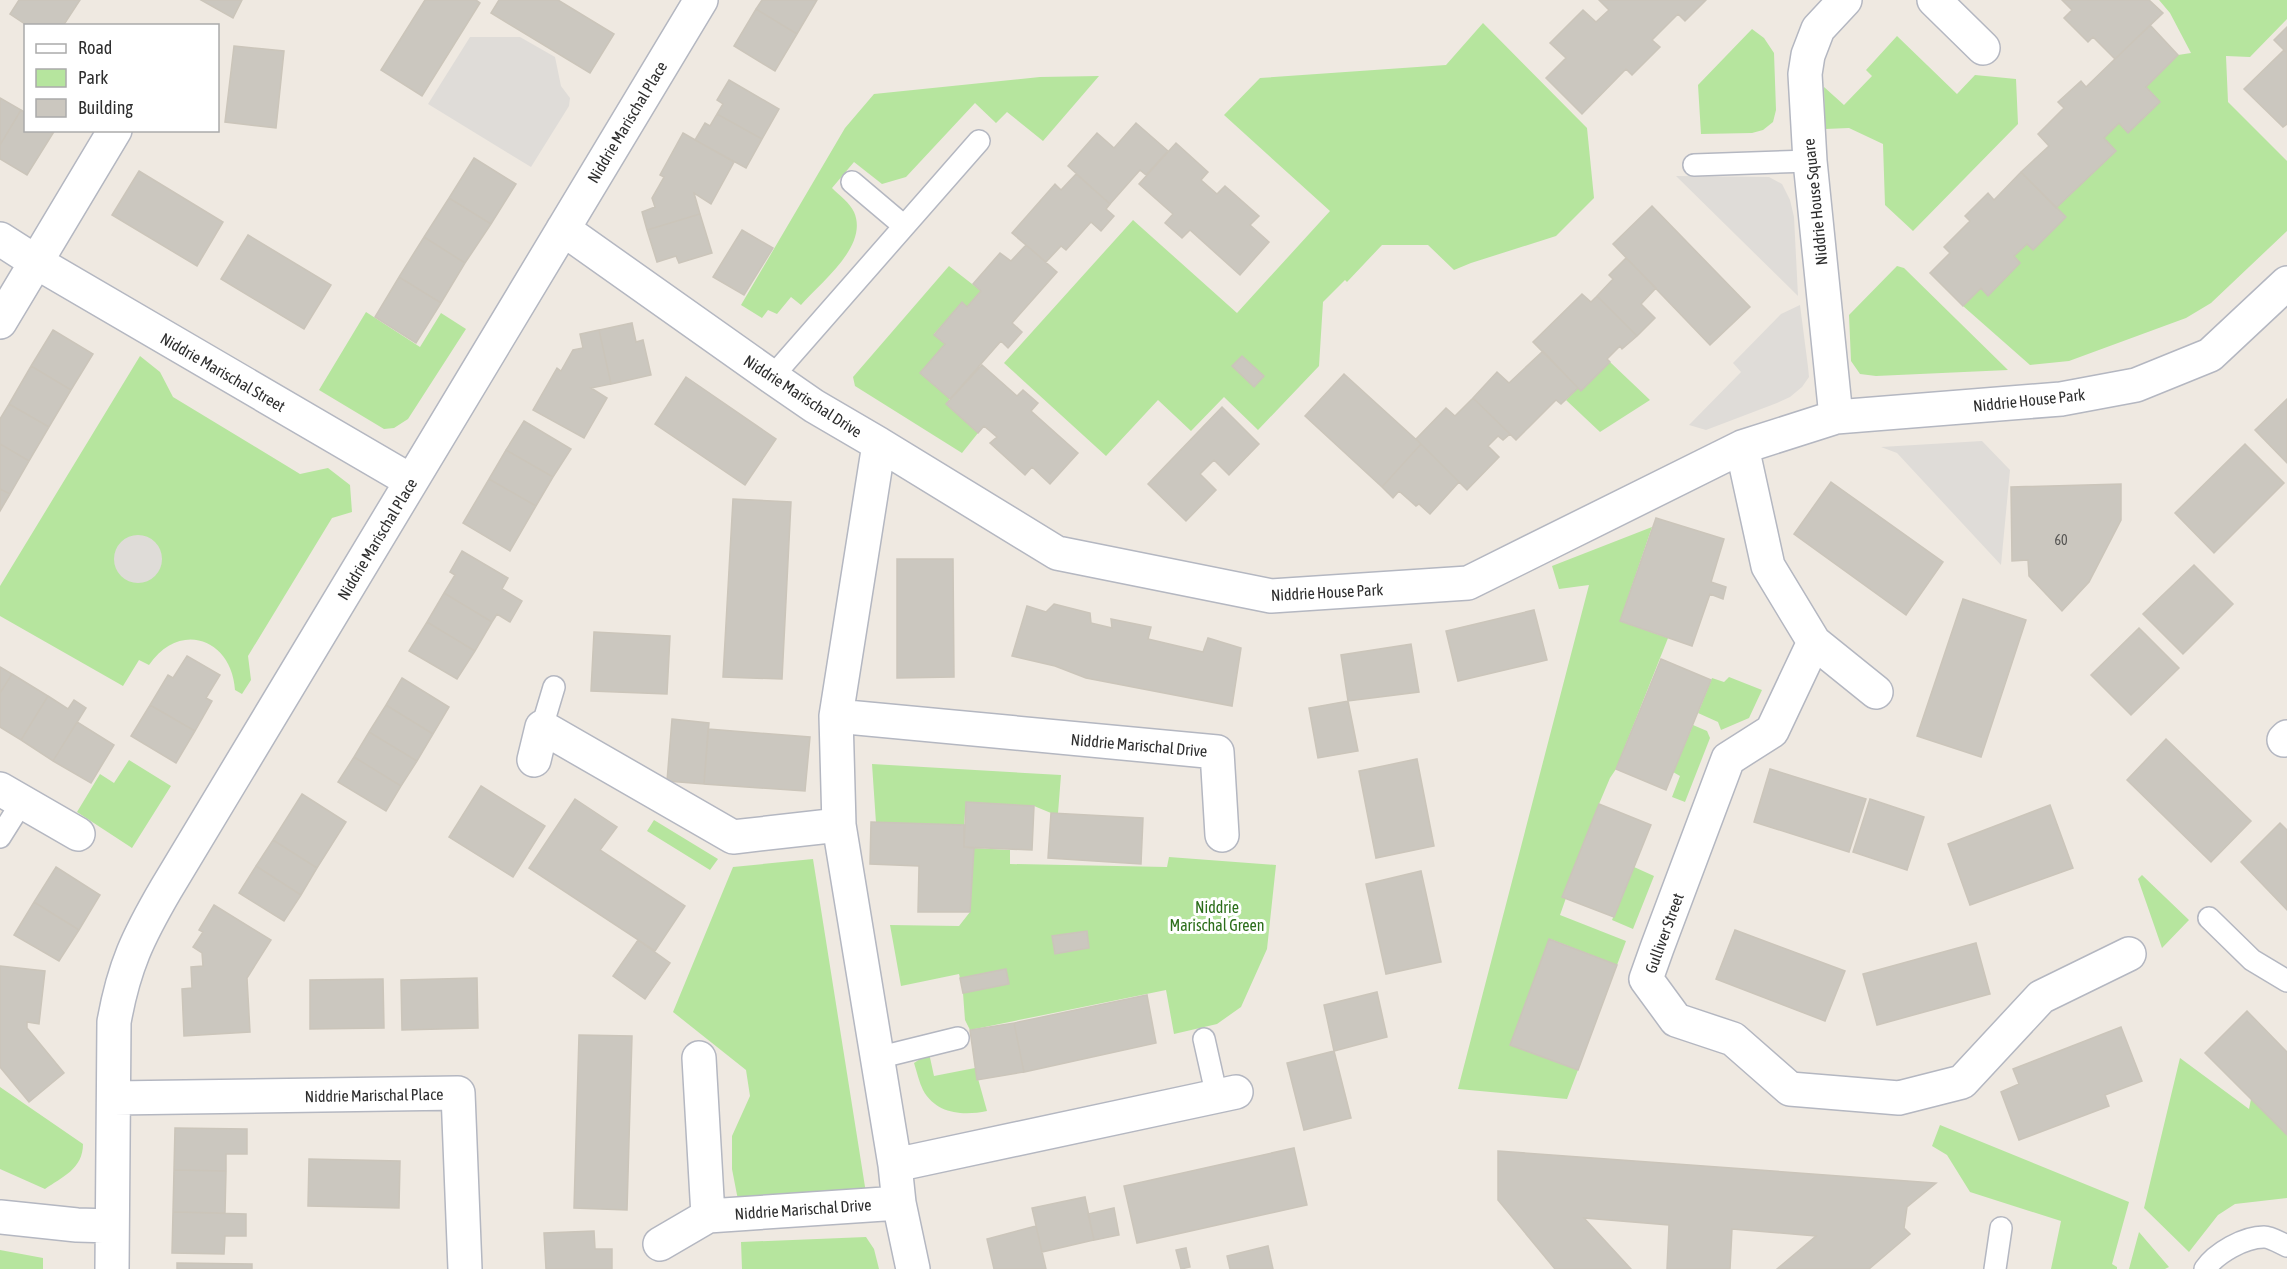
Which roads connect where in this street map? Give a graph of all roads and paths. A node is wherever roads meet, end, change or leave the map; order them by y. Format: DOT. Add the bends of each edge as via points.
graph roads {
  1 [pos="700,0"];
  2 [pos="1845,0"];
  3 [pos="1934,0"];
  4 [pos="1983,48"];
  5 [pos="114,132"];
  6 [pos="979,141"];
  7 [pos="1810,161"];
  8 [pos="1694,165"];
  9 [pos="852,182"];
  10 [pos="904,226"];
  11 [pos="563,229"];
  12 [pos="0,239"];
  13 [pos="36,262"];
  14 [pos="2285,290"];
  15 [pos="0,322"];
  16 [pos="772,377"];
  17 [pos="1836,417"];
  18 [pos="879,444"];
  19 [pos="1742,447"];
  20 [pos="411,481"];
  21 [pos="1814,642"];
  22 [pos="554,687"];
  23 [pos="1876,692"];
  24 [pos="836,716"];
  25 [pos="542,727"];
  26 [pos="534,760"];
  27 [pos="11,796"];
  28 [pos="838,825"];
  29 [pos="78,834"];
  30 [pos="1222,835"];
  31 [pos="0,837"];
  32 [pos="2209,918"];
  33 [pos="2129,954"];
  34 [pos="2287,981"];
  35 [pos="958,1038"];
  36 [pos="1204,1039"];
  37 [pos="699,1058"];
  38 [pos="877,1058"];
  39 [pos="1227,1094"];
  40 [pos="114,1098"];
  41 [pos="895,1165"];
  42 [pos="899,1203"];
  43 [pos="708,1216"];
  44 [pos="0,1217"];
  45 [pos="112,1226"];
  46 [pos="2001,1228"];
  47 [pos="660,1244"];
  48 [pos="2287,1246"];
  49 [pos="112,1269"];
  50 [pos="465,1269"];
  51 [pos="913,1269"];
  52 [pos="1995,1269"];
  53 [pos="2205,1269"];
  1 -- 11 [label="street, Niddrie Marischal Place"];
  2 -- 7 [label="street, Niddrie House Square" via="1818,29 1808,55 1805,74"];
  3 -- 4 [label="street"];
  5 -- 13 [label="street"];
  6 -- 10 [label="lane"];
  7 -- 8 [label="lane"];
  7 -- 17 [label="street, Niddrie House Square"];
  9 -- 10 [label="lane"];
  10 -- 16 [label="lane"];
  11 -- 16 [label="street, Niddrie Marischal Drive"];
  11 -- 20 [label="street, Niddrie Marischal Place"];
  12 -- 13 [label="street, Niddrie Marischal Street"];
  13 -- 15 [label="street"];
  13 -- 20 [label="street, Niddrie Marischal Street"];
  14 -- 17 [label="street, Niddrie House Park" via="2210,355 2136,385 2061,399"];
  16 -- 18 [label="street, Niddrie Marischal Drive"];
  17 -- 19 [label="street, Niddrie House Park"];
  18 -- 19 [label="street, Niddrie House Park" via="1057,553 1271,596 1467,583"];
  18 -- 24 [label="street, Niddrie Marischal Drive"];
  19 -- 21 [label="street" via="1768,566"];
  20 -- 40 [label="street, Niddrie Marischal Place" via="130,954 114,1022"];
  21 -- 23 [label="street"];
  21 -- 33 [label="street, Gulliver Street" via="1772,731 1728,759 1646,979 1676,1020 1733,1039 1790,1089 1899,1098 1962,1082 2041,997"];
  22 -- 25 [label="lane"];
  24 -- 28 [label="street, Niddrie Marischal Drive"];
  24 -- 30 [label="street, Niddrie Marischal Drive" via="1217,752"];
  25 -- 26 [label="street"];
  25 -- 28 [label="street" via="734,837"];
  27 -- 29 [label="street"];
  27 -- 31 [label="lane"];
  28 -- 38 [label="street, Niddrie Marischal Drive"];
  32 -- 34 [label="lane" via="2252,960"];
  35 -- 38 [label="lane"];
  36 -- 39 [label="lane"];
  37 -- 43 [label="street"];
  38 -- 41 [label="street, Niddrie Marischal Drive"];
  39 -- 41 [label="street"];
  40 -- 45 [label="street, Niddrie Marischal Place"];
  40 -- 50 [label="street, Niddrie Marischal Place" via="458,1094"];
  41 -- 42 [label="street, Niddrie Marischal Drive"];
  42 -- 43 [label="street, Niddrie Marischal Drive"];
  42 -- 51 [label="street, Niddrie Marischal Drive"];
  43 -- 47 [label="street, Niddrie Marischal Drive"];
  44 -- 45 [label="street"];
  45 -- 49 [label="street, Niddrie Marischal Place"];
  46 -- 52 [label="lane"];
  48 -- 53 [label="lane" via="2265,1237 2234,1244"];
}
